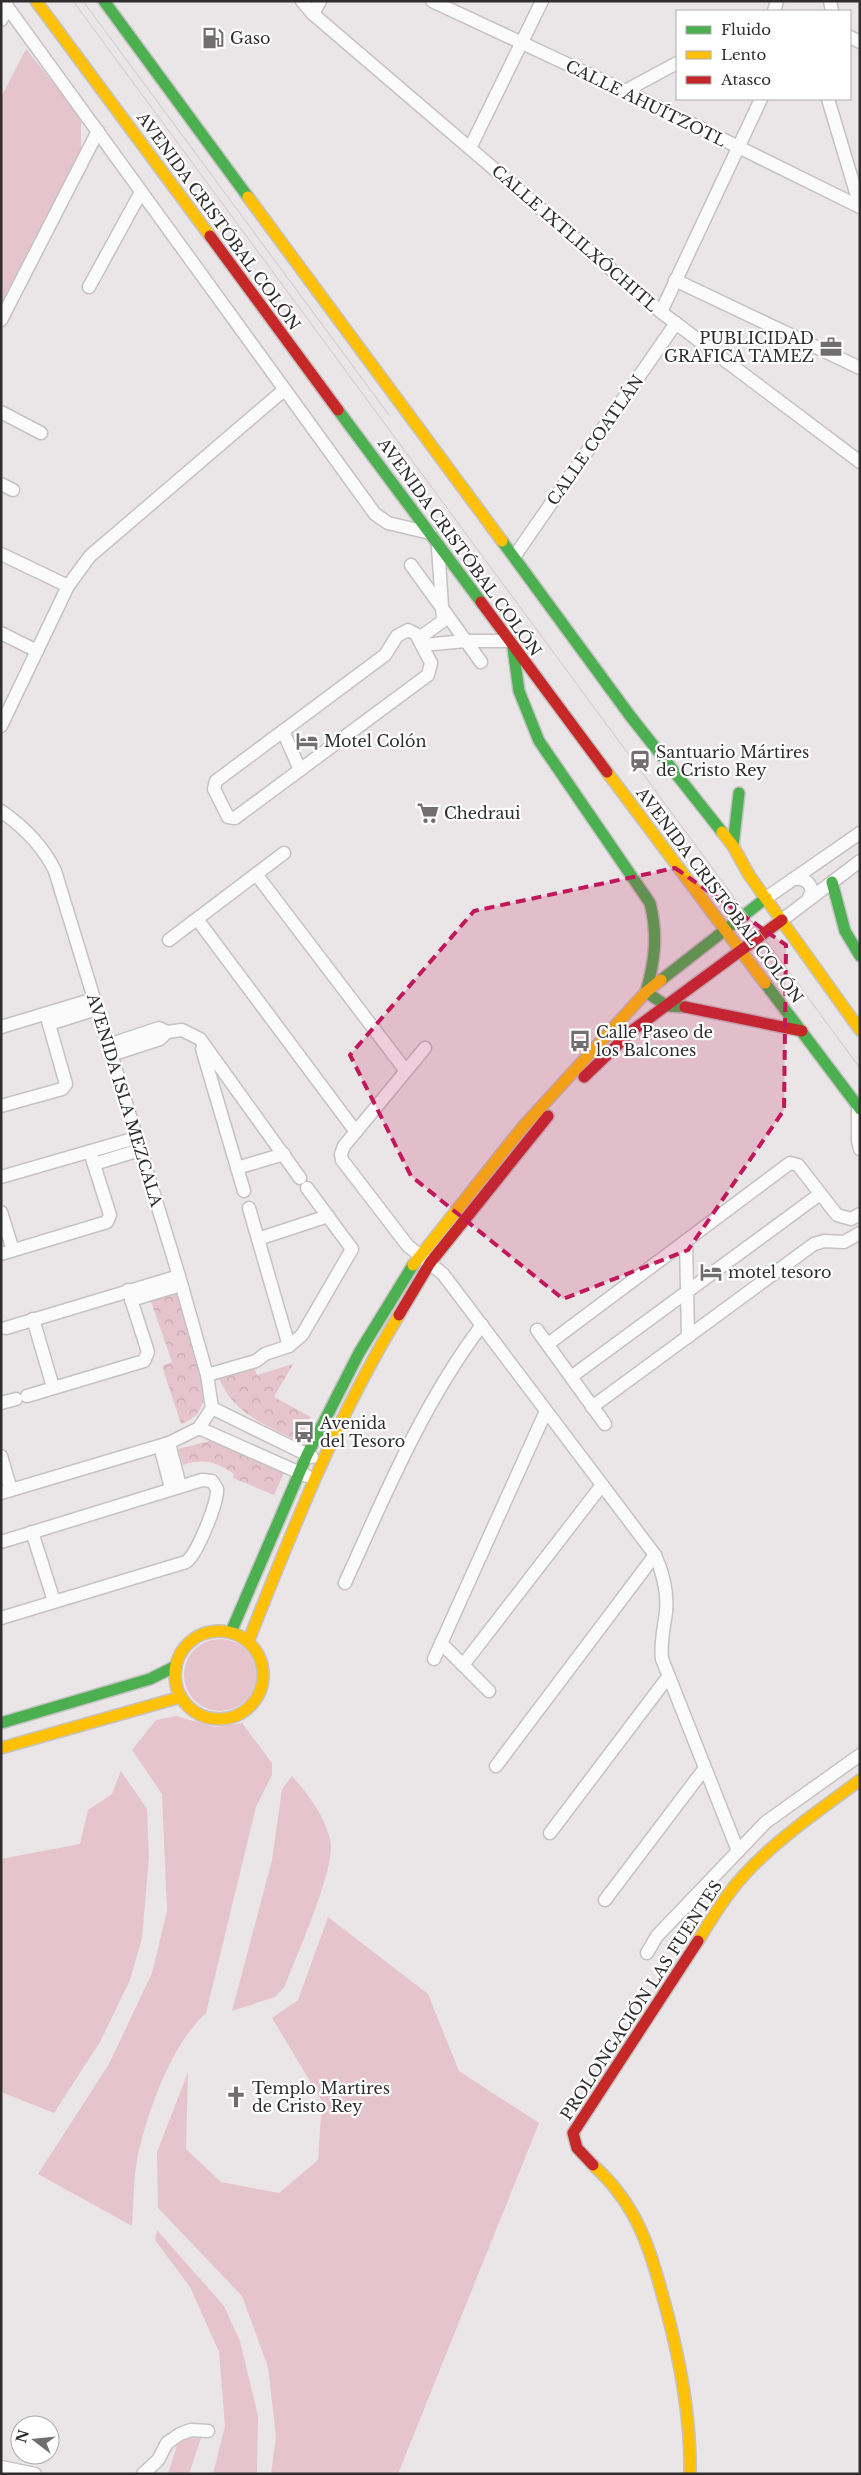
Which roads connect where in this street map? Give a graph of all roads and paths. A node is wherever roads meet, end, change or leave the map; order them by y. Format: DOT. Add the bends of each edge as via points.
graph roads {
  1 [pos="36,1"];
  2 [pos="104,1"];
  3 [pos="302,1"];
  4 [pos="320,1"];
  5 [pos="432,1"];
  6 [pos="542,1"];
  7 [pos="5,5"];
  8 [pos="313,14"];
  9 [pos="1,20"];
  10 [pos="521,44"];
  11 [pos="676,64"];
  12 [pos="625,91"];
  13 [pos="761,100"];
  14 [pos="828,100"];
  15 [pos="98,130"];
  16 [pos="470,148"];
  17 [pos="739,148"];
  18 [pos="141,192"];
  19 [pos="860,206"];
  20 [pos="675,280"];
  21 [pos="89,287"];
  22 [pos="661,312"];
  23 [pos="1,320"];
  24 [pos="676,323"];
  25 [pos="860,368"];
  26 [pos="284,390"];
  27 [pos="1,412"];
  28 [pos="41,433"];
  29 [pos="859,458"];
  30 [pos="1,484"];
  31 [pos="13,490"];
  32 [pos="430,533"];
  33 [pos="438,544"];
  34 [pos="1,554"];
  35 [pos="514,557"];
  36 [pos="411,566"];
  37 [pos="68,586"];
  38 [pos="443,609"];
  39 [pos="1,633"];
  40 [pos="420,642"];
  41 [pos="466,642"];
  42 [pos="511,644"];
  43 [pos="37,651"];
  44 [pos="481,662"];
  45 [pos="5,711"];
  46 [pos="1,726"];
  47 [pos="283,731"];
  48 [pos="300,770"];
  49 [pos="739,793"];
  50 [pos="1,811"];
  51 [pos="860,833"];
  52 [pos="733,846"];
  53 [pos="284,853"];
  54 [pos="860,861"];
  55 [pos="256,874"];
  56 [pos="795,879"];
  57 [pos="832,882"];
  58 [pos="766,898"];
  59 [pos="808,900"];
  60 [pos="197,919"];
  61 [pos="782,920"];
  62 [pos="724,930"];
  63 [pos="169,940"];
  64 [pos="740,952"];
  65 [pos="860,956"];
  66 [pos="646,992"];
  67 [pos="96,1004"];
  68 [pos="667,1006"];
  69 [pos="48,1019"];
  70 [pos="1,1027"];
  71 [pos="860,1030"];
  72 [pos="802,1031"];
  73 [pos="200,1039"];
  74 [pos="425,1048"];
  75 [pos="110,1050"];
  76 [pos="406,1071"];
  77 [pos="1,1106"];
  78 [pos="859,1108"];
  79 [pos="356,1132"];
  80 [pos="138,1144"];
  81 [pos="860,1149"];
  82 [pos="284,1154"];
  83 [pos="92,1158"];
  84 [pos="237,1168"];
  85 [pos="1,1177"];
  86 [pos="244,1191"];
  87 [pos="820,1194"];
  88 [pos="249,1208"];
  89 [pos="1,1212"];
  90 [pos="860,1214"];
  91 [pos="328,1216"];
  92 [pos="860,1233"];
  93 [pos="258,1239"];
  94 [pos="686,1241"];
  95 [pos="7,1252"];
  96 [pos="419,1255"];
  97 [pos="430,1263"];
  98 [pos="180,1281"];
  99 [pos="687,1291"];
  100 [pos="130,1295"];
  101 [pos="33,1319"];
  102 [pos="482,1325"];
  103 [pos="6,1328"];
  104 [pos="538,1330"];
  105 [pos="688,1337"];
  106 [pos="548,1344"];
  107 [pos="289,1346"];
  108 [pos="206,1371"];
  109 [pos="571,1377"];
  110 [pos="54,1387"];
  111 [pos="1,1403"];
  112 [pos="592,1407"];
  113 [pos="546,1411"];
  114 [pos="206,1418"];
  115 [pos="605,1424"];
  116 [pos="164,1444"];
  117 [pos="306,1455"];
  118 [pos="1,1456"];
  119 [pos="322,1462"];
  120 [pos="299,1473"];
  121 [pos="313,1479"];
  122 [pos="602,1485"];
  123 [pos="176,1487"];
  124 [pos="4,1489"];
  125 [pos="32,1532"];
  126 [pos="1,1542"];
  127 [pos="655,1555"];
  128 [pos="345,1583"];
  129 [pos="54,1601"];
  130 [pos="1,1618"];
  131 [pos="231,1632"];
  132 [pos="248,1642"];
  133 [pos="441,1643"];
  134 [pos="434,1659"];
  135 [pos="462,1665"];
  136 [pos="176,1666"];
  137 [pos="668,1677"];
  138 [pos="489,1691"];
  139 [pos="181,1697"];
  140 [pos="1,1723"];
  141 [pos="1,1748"];
  142 [pos="860,1755"];
  143 [pos="496,1766"];
  144 [pos="705,1768"];
  145 [pos="860,1780"];
  146 [pos="550,1833"];
  147 [pos="738,1851"];
  148 [pos="604,1900"];
  149 [pos="647,1953"];
  150 [pos="208,2431"];
  151 [pos="1,2468"];
  152 [pos="35,2474"];
  153 [pos="143,2474"];
  154 [pos="690,2474"];
  1 -- 32 [label="main road, AVENIDA CRISTÓBAL COLÓN"];
  2 -- 35 [label="main road, AVENIDA CRISTÓBAL COLÓN"];
  3 -- 8 [label="street, CALLE IXTLILXÓCHITL"];
  4 -- 8 [label="street"];
  5 -- 10 [label="street, CALLE AHUÍTZOTL"];
  6 -- 10 [label="street"];
  7 -- 9 [label="street"];
  7 -- 15 [label="street"];
  8 -- 16 [label="street, CALLE IXTLILXÓCHITL"];
  10 -- 12 [label="street, CALLE AHUÍTZOTL"];
  10 -- 16 [label="street"];
  11 -- 12 [label="street"];
  12 -- 17 [label="street, CALLE AHUÍTZOTL"];
  13 -- 17 [label="street"];
  14 -- 19 [label="street"];
  15 -- 18 [label="street"];
  15 -- 23 [label="street"];
  16 -- 22 [label="street, CALLE IXTLILXÓCHITL"];
  17 -- 19 [label="street, CALLE AHUÍTZOTL"];
  17 -- 20 [label="street"];
  18 -- 21 [label="street"];
  18 -- 26 [label="street"];
  20 -- 22 [label="street"];
  20 -- 25 [label="street"];
  22 -- 24 [label="street, CALLE IXTLILXÓCHITL"];
  24 -- 29 [label="street, CALLE IXTLILXÓCHITL"];
  24 -- 35 [label="street, CALLE COATLÁN"];
  26 -- 32 [label="street" via="375,514 396,526"];
  26 -- 37 [label="street" via="90,556"];
  27 -- 28 [label="street"];
  30 -- 31 [label="street"];
  32 -- 33 [label="main road, AVENIDA CRISTÓBAL COLÓN"];
  33 -- 38 [label="street"];
  33 -- 42 [label="main road, AVENIDA CRISTÓBAL COLÓN"];
  34 -- 37 [label="street"];
  35 -- 52 [label="main road, AVENIDA CRISTÓBAL COLÓN" via="632,717"];
  36 -- 38 [label="street"];
  37 -- 43 [label="street"];
  38 -- 40 [label="street" via="443,621"];
  38 -- 41 [label="street"];
  39 -- 43 [label="street"];
  40 -- 41 [label="street"];
  40 -- 47 [label="street" via="412,631 400,633 385,655"];
  40 -- 48 [label="street" via="430,663 428,675"];
  41 -- 42 [label="street"];
  41 -- 44 [label="street"];
  42 -- 62 [label="main road, AVENIDA CRISTÓBAL COLÓN"];
  42 -- 66 [label="main road" via="519,691 538,741 650,902 657,952"];
  43 -- 45 [label="street"];
  45 -- 46 [label="street"];
  47 -- 48 [label="street"];
  47 -- 48 [label="street" via="216,781 214,788 227,815 235,818"];
  49 -- 52 [label="main road"];
  50 -- 67 [label="street, AVENIDA ISLA MEZCALA" via="18,823 49,857"];
  51 -- 56 [label="street"];
  52 -- 58 [label="main road, AVENIDA CRISTÓBAL COLÓN"];
  53 -- 55 [label="street"];
  54 -- 57 [label="street"];
  55 -- 60 [label="street"];
  55 -- 76 [label="street"];
  56 -- 58 [label="street"];
  56 -- 59 [label="street" via="808,882 812,891"];
  57 -- 59 [label="street"];
  57 -- 65 [label="main road" via="845,931"];
  58 -- 61 [label="main road, AVENIDA CRISTÓBAL COLÓN"];
  58 -- 62 [label="main road"];
  59 -- 61 [label="street"];
  60 -- 63 [label="street"];
  60 -- 79 [label="street"];
  61 -- 64 [label="main road"];
  61 -- 71 [label="main road, AVENIDA CRISTÓBAL COLÓN"];
  62 -- 64 [label="main road, AVENIDA CRISTÓBAL COLÓN"];
  62 -- 66 [label="main road"];
  64 -- 68 [label="main road"];
  64 -- 72 [label="main road, AVENIDA CRISTÓBAL COLÓN"];
  66 -- 68 [label="main road"];
  66 -- 96 [label="main road" via="522,1128"];
  67 -- 69 [label="street"];
  67 -- 75 [label="street, AVENIDA ISLA MEZCALA"];
  68 -- 72 [label="main road" via="694,1008"];
  68 -- 97 [label="main road" via="633,1030 565,1095"];
  69 -- 70 [label="street"];
  69 -- 77 [label="street" via="66,1084 62,1089"];
  72 -- 78 [label="main road, AVENIDA CRISTÓBAL COLÓN"];
  73 -- 75 [label="street" via="182,1030"];
  73 -- 82 [label="street"];
  73 -- 84 [label="street"];
  74 -- 76 [label="street"];
  75 -- 80 [label="street, AVENIDA ISLA MEZCALA"];
  76 -- 79 [label="street"];
  78 -- 81 [label="street"];
  79 -- 96 [label="street" via="342,1150 342,1160 408,1246"];
  80 -- 83 [label="street"];
  80 -- 98 [label="street, AVENIDA ISLA MEZCALA"];
  82 -- 84 [label="street"];
  82 -- 91 [label="street"];
  83 -- 85 [label="street"];
  83 -- 95 [label="street" via="110,1215 107,1222"];
  84 -- 86 [label="street"];
  87 -- 90 [label="street" via="837,1215 851,1218"];
  87 -- 94 [label="street" via="798,1165 790,1163"];
  87 -- 99 [label="street"];
  88 -- 93 [label="street"];
  89 -- 95 [label="street"];
  91 -- 93 [label="street"];
  91 -- 107 [label="street" via="352,1249 302,1335"];
  92 -- 105 [label="street" via="844,1242 814,1244"];
  93 -- 107 [label="street"];
  94 -- 99 [label="street"];
  94 -- 106 [label="street"];
  96 -- 97 [label="street"];
  96 -- 117 [label="main road" via="359,1353"];
  97 -- 102 [label="street" via="443,1274"];
  97 -- 119 [label="main road" via="372,1359"];
  98 -- 100 [label="street"];
  98 -- 108 [label="street, AVENIDA ISLA MEZCALA"];
  99 -- 105 [label="street"];
  99 -- 109 [label="street"];
  100 -- 101 [label="street"];
  100 -- 110 [label="street" via="148,1352 146,1359"];
  101 -- 103 [label="street"];
  101 -- 110 [label="street"];
  102 -- 113 [label="street"];
  102 -- 128 [label="street" via="410,1443"];
  104 -- 106 [label="street"];
  105 -- 112 [label="street"];
  106 -- 109 [label="street"];
  107 -- 108 [label="street" via="265,1354 256,1361"];
  108 -- 114 [label="street, AVENIDA ISLA MEZCALA"];
  109 -- 112 [label="street"];
  110 -- 111 [label="street"];
  112 -- 115 [label="street"];
  113 -- 122 [label="street"];
  113 -- 133 [label="street"];
  114 -- 116 [label="street"];
  114 -- 117 [label="street"];
  114 -- 120 [label="street"];
  116 -- 123 [label="street"];
  116 -- 124 [label="street"];
  117 -- 119 [label="street"];
  117 -- 120 [label="main road"];
  118 -- 124 [label="street"];
  119 -- 121 [label="main road"];
  120 -- 121 [label="street"];
  120 -- 131 [label="main road"];
  121 -- 132 [label="main road"];
  122 -- 127 [label="street"];
  122 -- 135 [label="street"];
  123 -- 125 [label="street"];
  123 -- 129 [label="street" via="207,1480 217,1488 215,1503 191,1559"];
  125 -- 126 [label="street"];
  125 -- 129 [label="street"];
  127 -- 137 [label="street" via="666,1596 661,1648"];
  127 -- 143 [label="street"];
  129 -- 130 [label="street"];
  131 -- 132 [label="main road"];
  131 -- 136 [label="main road" via="200,1636 189,1643"];
  132 -- 139 [label="main road" via="259,1658 262,1676 257,1695 246,1710 222,1719 209,1718 197,1713"];
  133 -- 134 [label="street"];
  133 -- 135 [label="street"];
  135 -- 138 [label="street"];
  136 -- 139 [label="main road" via="175,1676"];
  136 -- 140 [label="main road" via="150,1679"];
  137 -- 144 [label="street"];
  137 -- 146 [label="street"];
  139 -- 141 [label="main road"];
  142 -- 147 [label="street" via="766,1822"];
  144 -- 147 [label="street"];
  144 -- 148 [label="street"];
  145 -- 154 [label="main road, PROLONGACIÓN LAS FUENTES" via="775,1844 744,1875 722,1903 573,2133 572,2141 577,2148 615,2186 643,2233 658,2274 686,2394"];
  147 -- 149 [label="street" via="657,1936"];
  150 -- 153 [label="street" via="191,2430 180,2434 167,2443 158,2460"];
  151 -- 152 [label="street"];
}
